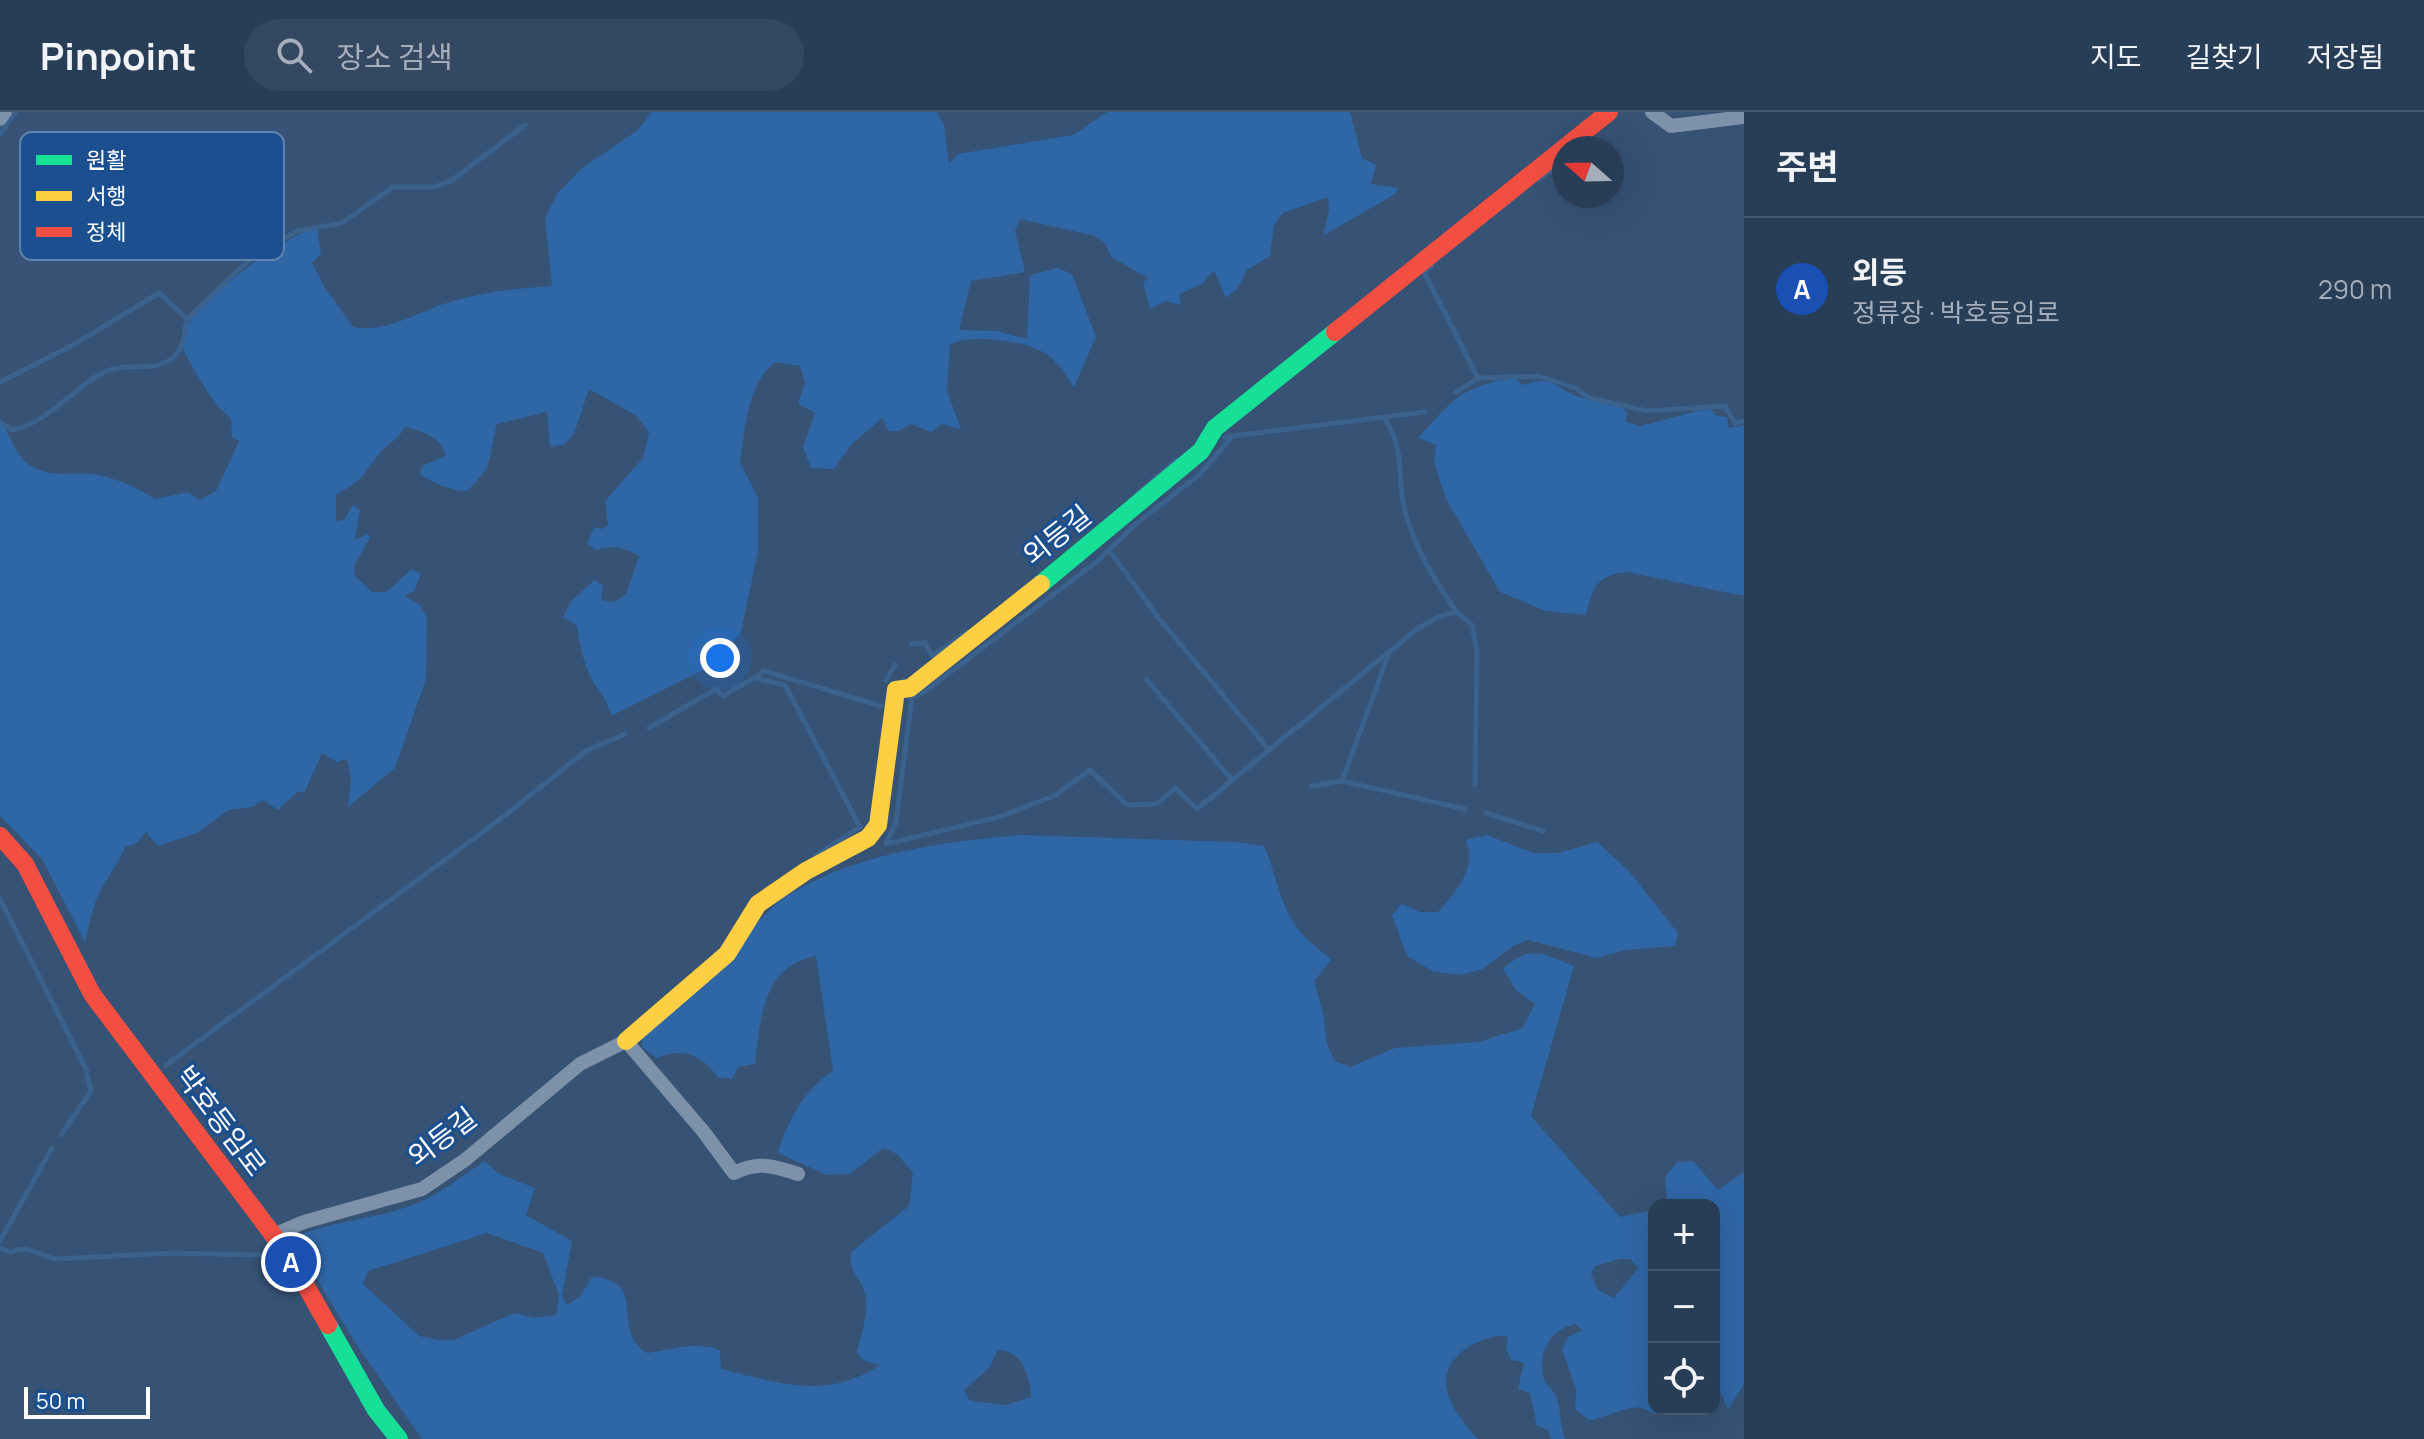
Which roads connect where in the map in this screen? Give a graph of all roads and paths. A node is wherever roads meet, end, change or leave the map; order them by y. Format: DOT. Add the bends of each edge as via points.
graph roads {
  1 [pos="5,112"];
  2 [pos="1609,112"];
  3 [pos="1652,112"];
  4 [pos="1744,117"];
  5 [pos="0,119"];
  6 [pos="0,836"];
  7 [pos="626,1041"];
  8 [pos="798,1174"];
  9 [pos="271,1236"];
  10 [pos="399,1439"];
  1 -- 5 [label="street"];
  2 -- 7 [label="street, 외등길" via="1215,428 1201,451 1080,556 910,688 896,690 883,798 873,832 758,904 727,954"];
  3 -- 4 [label="street" via="1671,126"];
  6 -- 9 [label="street, 박호등임로" via="25,864 92,994"];
  7 -- 8 [label="street" via="734,1173 770,1164"];
  7 -- 9 [label="street, 외등길" via="580,1064 422,1189"];
  9 -- 10 [label="street, 박호등임로" via="289,1256 376,1410"];
}
